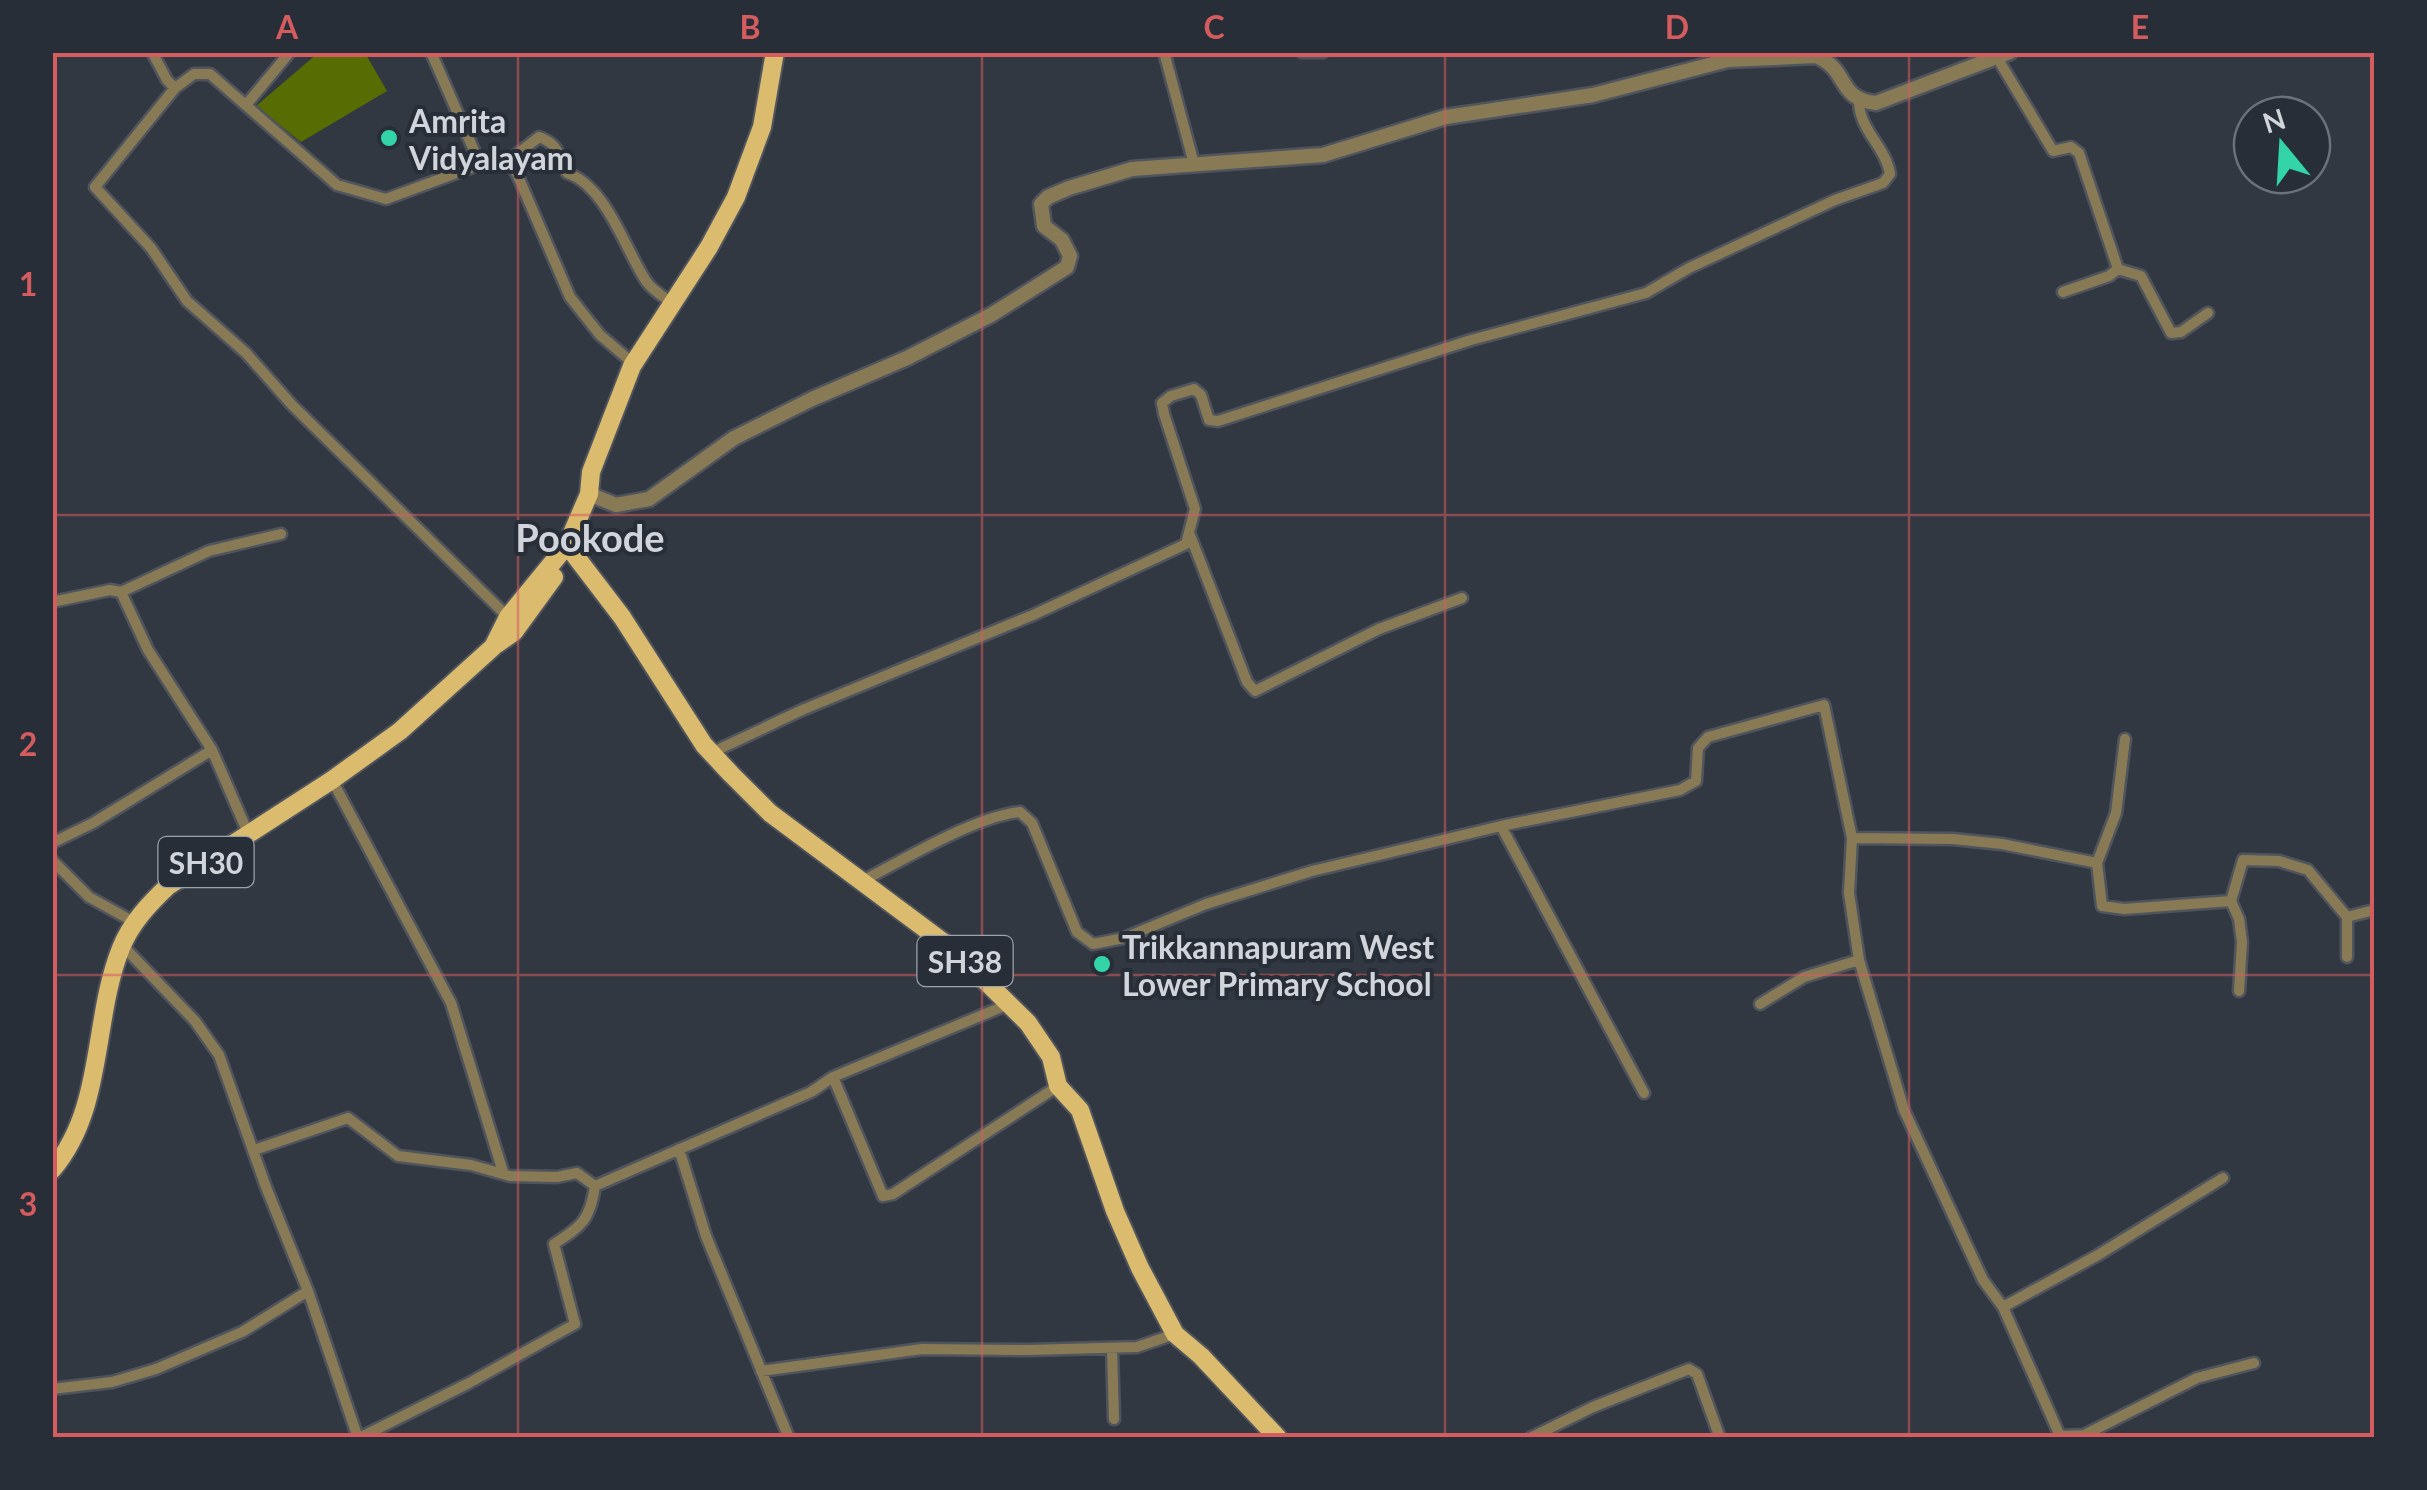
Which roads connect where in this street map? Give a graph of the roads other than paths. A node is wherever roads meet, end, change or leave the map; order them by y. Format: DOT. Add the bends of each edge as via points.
graph roads {
  1 [pos="152,52"];
  2 [pos="290,52"];
  3 [pos="431,52"];
  4 [pos="775,52"];
  5 [pos="787,52"];
  6 [pos="1164,52"];
  7 [pos="1302,52"];
  8 [pos="1323,52"];
  9 [pos="1803,54"];
  10 [pos="2001,54"];
  11 [pos="175,88"];
  12 [pos="1859,101"];
  13 [pos="246,105"];
  14 [pos="508,161"];
  15 [pos="481,164"];
  16 [pos="1194,164"];
  17 [pos="2118,269"];
  18 [pos="2063,292"];
  19 [pos="671,302"];
  20 [pos="2208,313"];
  21 [pos="634,364"];
  22 [pos="589,494"];
  23 [pos="280,534"];
  24 [pos="1190,535"];
  25 [pos="567,545"];
  26 [pos="121,592"];
  27 [pos="1462,598"];
  28 [pos="52,602"];
  29 [pos="508,617"];
  30 [pos="493,648"];
  31 [pos="2124,739"];
  32 [pos="212,750"];
  33 [pos="711,752"];
  34 [pos="332,780"];
  35 [pos="1500,826"];
  36 [pos="248,834"];
  37 [pos="1852,838"];
  38 [pos="52,843"];
  39 [pos="52,860"];
  40 [pos="2098,863"];
  41 [pos="862,882"];
  42 [pos="2231,901"];
  43 [pos="2374,910"];
  44 [pos="2346,916"];
  45 [pos="134,922"];
  46 [pos="122,945"];
  47 [pos="2347,956"];
  48 [pos="1859,960"];
  49 [pos="2239,990"];
  50 [pos="1009,1004"];
  51 [pos="1760,1004"];
  52 [pos="833,1078"];
  53 [pos="1058,1086"];
  54 [pos="1644,1093"];
  55 [pos="679,1149"];
  56 [pos="254,1150"];
  57 [pos="52,1170"];
  58 [pos="503,1172"];
  59 [pos="2223,1178"];
  60 [pos="595,1186"];
  61 [pos="308,1290"];
  62 [pos="2003,1307"];
  63 [pos="1175,1334"];
  64 [pos="1112,1348"];
  65 [pos="2254,1363"];
  66 [pos="761,1371"];
  67 [pos="52,1389"];
  68 [pos="1114,1419"];
  69 [pos="358,1438"];
  70 [pos="789,1438"];
  71 [pos="1278,1438"];
  72 [pos="1530,1438"];
  73 [pos="1720,1438"];
  1 -- 11 [label="street"];
  2 -- 13 [label="street"];
  3 -- 15 [label="street"];
  4 -- 19 [label="main road, SH30" via="745,178"];
  5 -- 22 [label="main road" via="751,192 642,368"];
  6 -- 16 [label="street"];
  7 -- 8 [label="street"];
  9 -- 12 [label="street" via="1829,61"];
  9 -- 16 [label="street" via="1728,60 1593,95 1446,117 1322,154"];
  10 -- 12 [label="street" via="1876,103"];
  10 -- 17 [label="street" via="2053,151 2071,147 2079,153"];
  11 -- 13 [label="street" via="194,74 210,74"];
  11 -- 29 [label="street" via="95,187 188,301"];
  12 -- 24 [label="street" via="1867,131 1888,165 1883,183 1646,293 1471,340 1218,421 1210,420 1194,390 1171,396 1162,402 1195,509"];
  13 -- 15 [label="street" via="337,185 386,199"];
  14 -- 15 [label="street"];
  14 -- 19 [label="street" via="540,138 553,144 567,174 585,181 594,194 646,280"];
  14 -- 21 [label="street" via="570,297"];
  16 -- 22 [label="street" via="1098,176 1048,196 1041,204 1044,226 1062,240 1067,267 991,315 734,438 650,499 616,504"];
  17 -- 18 [label="street"];
  17 -- 20 [label="street" via="2141,276 2170,333"];
  19 -- 21 [label="main road, SH30"];
  21 -- 22 [label="main road, SH30" via="591,472"];
  22 -- 25 [label="main road, SH30"];
  23 -- 26 [label="street" via="210,552"];
  24 -- 27 [label="street" via="1255,691 1379,629"];
  24 -- 33 [label="street" via="1180,547 1034,614"];
  25 -- 29 [label="main road, SH30"];
  25 -- 30 [label="main road" via="564,563 541,596"];
  25 -- 33 [label="main road, SH38"];
  26 -- 28 [label="street"];
  26 -- 32 [label="street" via="148,650"];
  29 -- 30 [label="main road, SH30"];
  30 -- 34 [label="main road, SH30" via="436,702"];
  31 -- 40 [label="street" via="2116,813"];
  32 -- 36 [label="street"];
  32 -- 38 [label="street"];
  33 -- 41 [label="main road, SH38" via="770,812"];
  34 -- 36 [label="main road, SH30"];
  34 -- 58 [label="street" via="452,1004"];
  35 -- 37 [label="street" via="1680,790 1696,781 1698,748 1708,736 1824,705"];
  35 -- 41 [label="street" via="1312,871 1092,944 1077,932 1032,822 1020,812 952,836"];
  35 -- 54 [label="street"];
  36 -- 45 [label="main road, SH30" via="168,886"];
  37 -- 40 [label="street" via="1986,842"];
  37 -- 48 [label="street" via="1849,893"];
  39 -- 45 [label="street" via="89,896"];
  40 -- 42 [label="street" via="2102,906"];
  41 -- 50 [label="main road, SH38" via="954,951"];
  42 -- 44 [label="street" via="2243,860 2279,861 2308,870"];
  42 -- 49 [label="street" via="2242,942"];
  43 -- 44 [label="street"];
  44 -- 47 [label="street"];
  45 -- 46 [label="main road, SH30"];
  46 -- 56 [label="street" via="208,1036"];
  46 -- 57 [label="main road, SH30" via="88,1102 71,1148"];
  48 -- 51 [label="street" via="1804,977"];
  48 -- 62 [label="street" via="1904,1110"];
  50 -- 52 [label="street"];
  50 -- 53 [label="main road, SH38" via="1051,1057"];
  52 -- 53 [label="street" via="883,1196"];
  52 -- 55 [label="street"];
  53 -- 63 [label="main road, SH38" via="1080,1110 1115,1211"];
  55 -- 60 [label="street"];
  55 -- 66 [label="street"];
  56 -- 58 [label="street" via="348,1118 398,1156"];
  56 -- 61 [label="street"];
  58 -- 60 [label="street" via="522,1178 577,1173"];
  59 -- 62 [label="street"];
  60 -- 69 [label="street" via="592,1210 581,1226 554,1244 575,1324"];
  61 -- 67 [label="street" via="242,1332 156,1369"];
  61 -- 69 [label="street"];
  62 -- 65 [label="street" via="2060,1436 2084,1435 2197,1378"];
  63 -- 64 [label="street"];
  63 -- 71 [label="main road, SH38"];
  64 -- 66 [label="street" via="922,1349"];
  64 -- 68 [label="street"];
  66 -- 70 [label="street"];
  72 -- 73 [label="street" via="1688,1369 1697,1374"];
}
